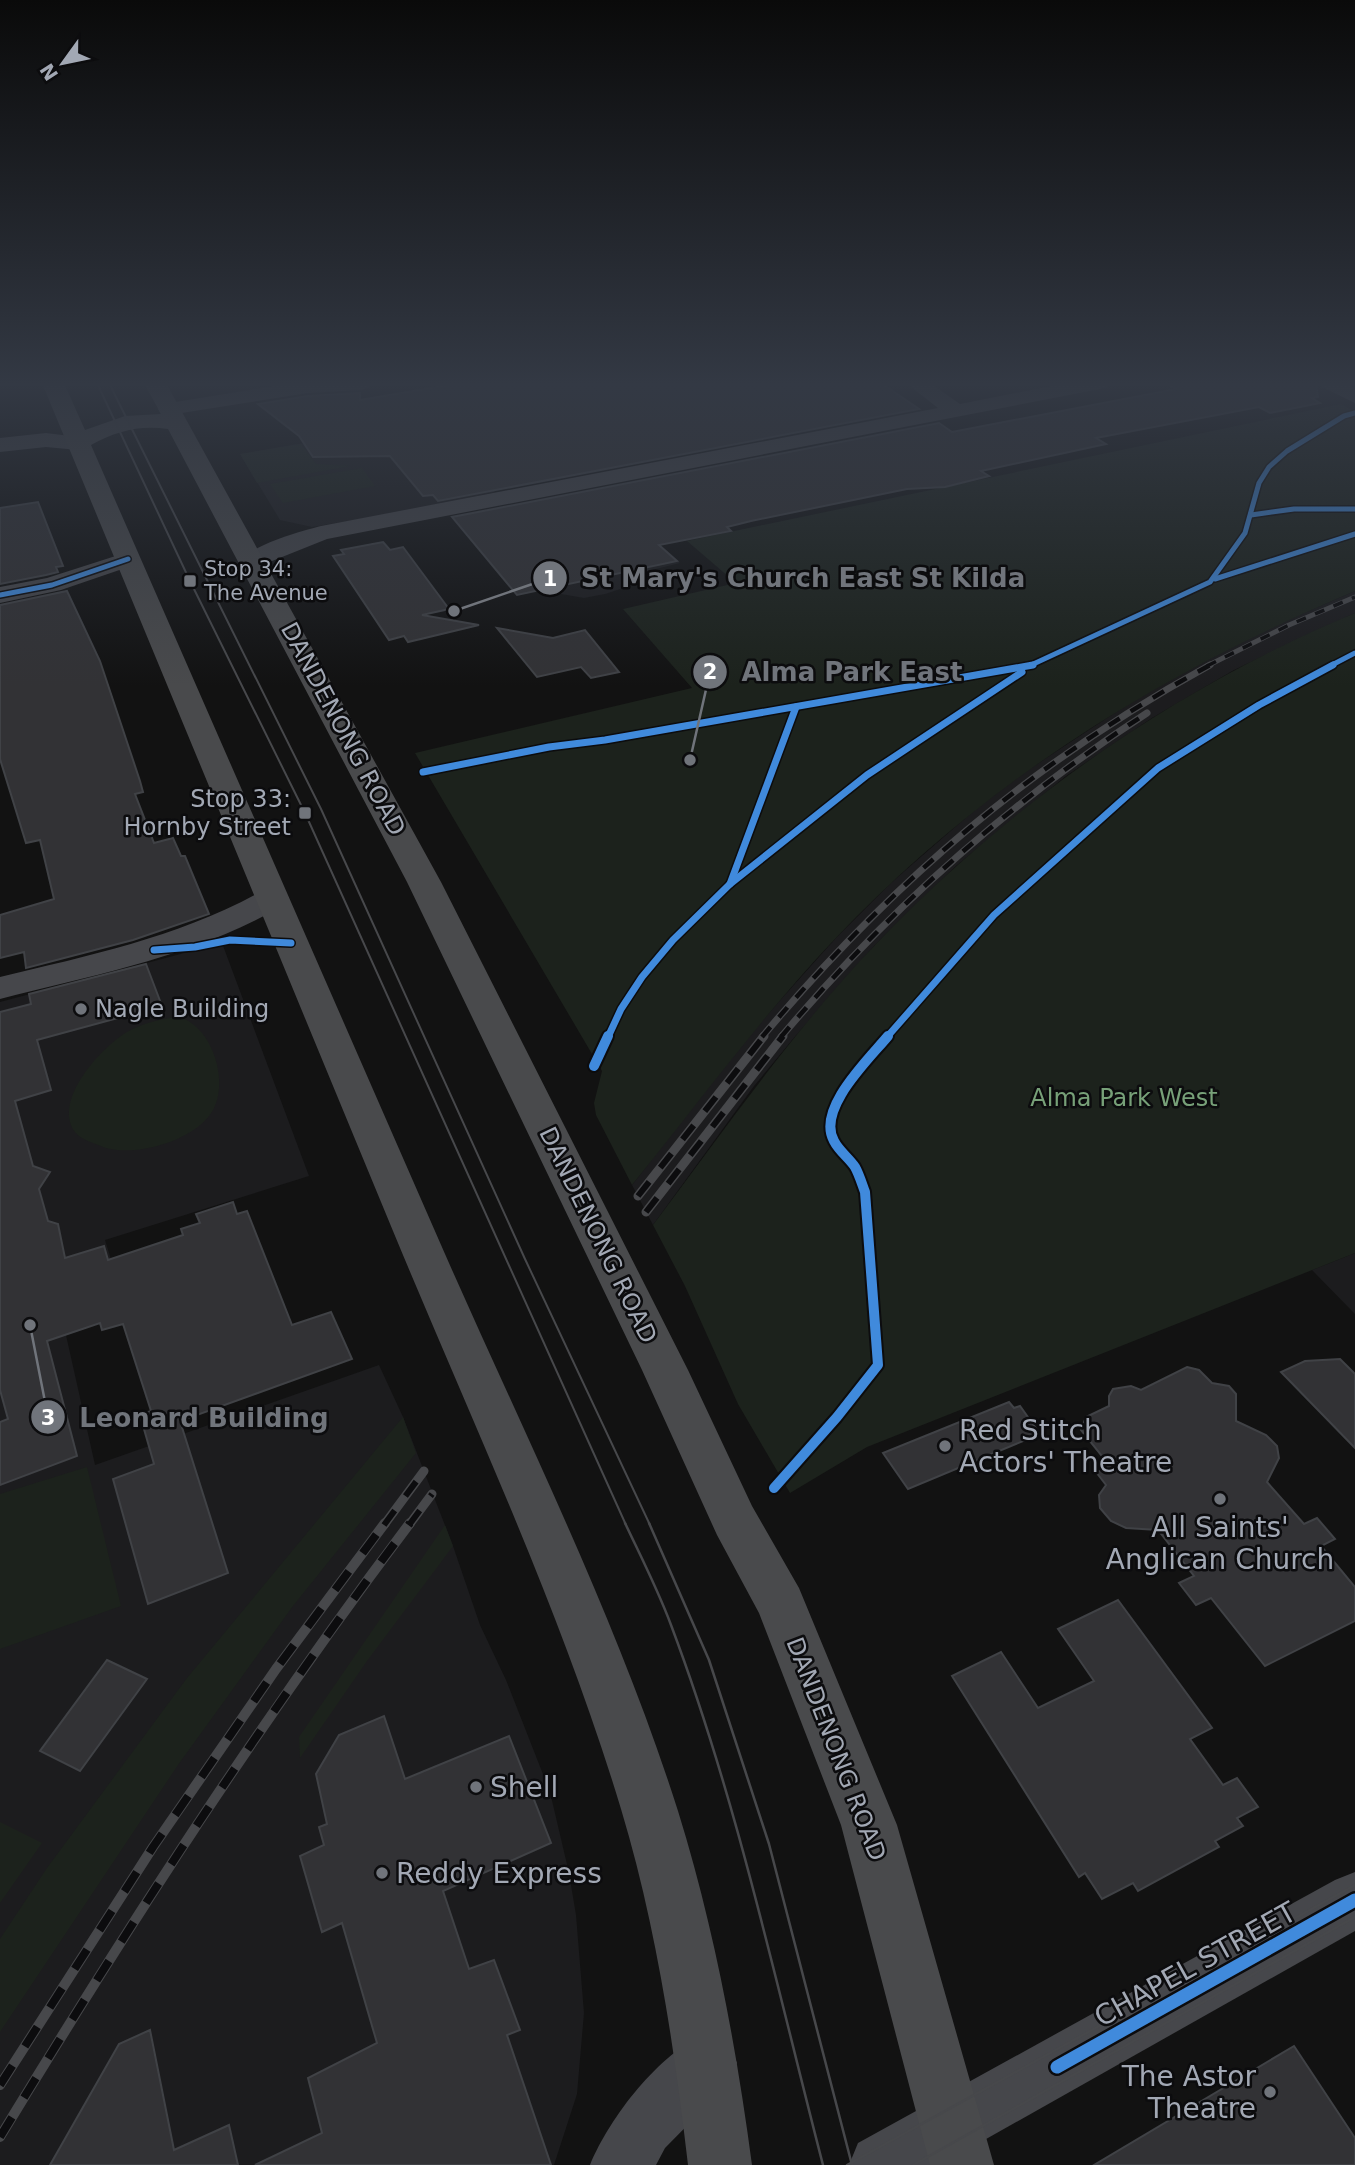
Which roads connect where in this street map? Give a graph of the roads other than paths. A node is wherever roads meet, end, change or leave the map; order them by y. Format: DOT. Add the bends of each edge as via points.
graph roads {
  1 [pos="95,484"];
  2 [pos="210,484"];
  3 [pos="576,484"];
  4 [pos="246,550"];
  5 [pos="132,569"];
  6 [pos="0,595"];
  7 [pos="272,898"];
  8 [pos="0,988"];
  9 [pos="1355,1900"];
  10 [pos="707,2063"];
  11 [pos="957,2145"];
  12 [pos="621,2165"];
  13 [pos="720,2165"];
  14 [pos="880,2165"];
  1 -- 5 [label="highway"];
  2 -- 4 [label="highway, DANDENONG ROAD"];
  3 -- 4 [label="street" via="321,533 272,551"];
  4 -- 11 [label="highway, DANDENONG ROAD" via="430,894 734,1520 781,1604 869,1825"];
  5 -- 6 [label="street"];
  5 -- 7 [label="highway"];
  7 -- 8 [label="street" via="224,925 153,950"];
  7 -- 10 [label="highway" via="577,1605 649,1809 682,1931"];
  9 -- 11 [label="street, CHAPEL STREET"];
  10 -- 12 [label="street" via="644,2127"];
  10 -- 13 [label="highway"];
  11 -- 14 [label="street, CHAPEL STREET"];
}
